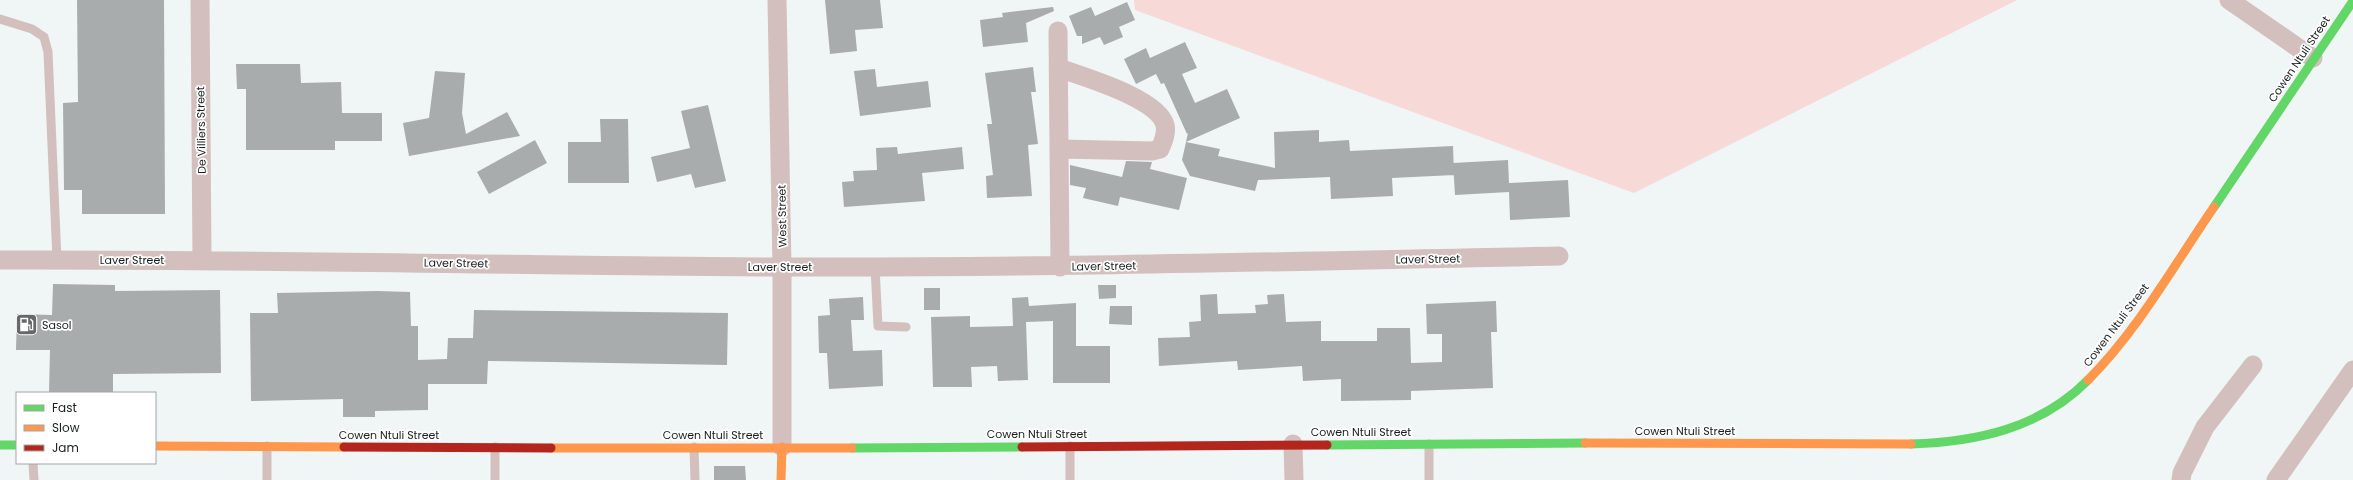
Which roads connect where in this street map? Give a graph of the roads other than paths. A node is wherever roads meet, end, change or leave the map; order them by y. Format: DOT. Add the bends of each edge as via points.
graph roads {
  1 [pos="200,0"];
  2 [pos="778,0"];
  3 [pos="2229,0"];
  4 [pos="2353,1"];
  5 [pos="0,19"];
  6 [pos="1058,32"];
  7 [pos="2313,58"];
  8 [pos="1059,68"];
  9 [pos="1059,149"];
  10 [pos="1559,256"];
  11 [pos="0,260"];
  12 [pos="57,260"];
  13 [pos="202,260"];
  14 [pos="782,267"];
  15 [pos="875,267"];
  16 [pos="1060,267"];
  17 [pos="906,327"];
  18 [pos="2253,364"];
  19 [pos="2353,370"];
  20 [pos="1293,444"];
  21 [pos="1429,444"];
  22 [pos="0,445"];
  23 [pos="16,445"];
  24 [pos="156,446"];
  25 [pos="267,446"];
  26 [pos="1070,446"];
  27 [pos="495,447"];
  28 [pos="694,447"];
  29 [pos="782,447"];
  30 [pos="33,464"];
  31 [pos="34,480"];
  32 [pos="267,480"];
  33 [pos="495,480"];
  34 [pos="695,480"];
  35 [pos="781,480"];
  36 [pos="1070,480"];
  37 [pos="1294,480"];
  38 [pos="1429,480"];
  39 [pos="2181,480"];
  40 [pos="2276,480"];
  1 -- 13 [label="street, De Villiers Street"];
  2 -- 14 [label="street, West Street"];
  3 -- 7 [label="street"];
  4 -- 7 [label="street, Cowen Ntuli Street"];
  5 -- 12 [label="lane" via="44,36 48,52"];
  6 -- 8 [label="street"];
  7 -- 21 [label="street, Cowen Ntuli Street" via="2156,292 2102,367 2075,393 2044,416 2000,432 1914,444"];
  8 -- 9 [label="street"];
  8 -- 9 [label="street" via="1127,92 1161,116 1165,126 1160,149 1152,151"];
  9 -- 16 [label="street"];
  10 -- 16 [label="street, Laver Street"];
  11 -- 12 [label="street, Laver Street"];
  12 -- 13 [label="street, Laver Street"];
  13 -- 14 [label="street, Laver Street"];
  14 -- 15 [label="street, Laver Street"];
  14 -- 29 [label="street, West Street"];
  15 -- 16 [label="street, Laver Street"];
  15 -- 17 [label="lane" via="878,326"];
  18 -- 39 [label="street" via="2205,427 2182,472"];
  19 -- 40 [label="street"];
  20 -- 21 [label="street, Cowen Ntuli Street"];
  20 -- 26 [label="street, Cowen Ntuli Street"];
  20 -- 37 [label="street"];
  21 -- 38 [label="lane"];
  22 -- 23 [label="street"];
  24 -- 25 [label="street, Cowen Ntuli Street"];
  25 -- 27 [label="street, Cowen Ntuli Street"];
  25 -- 32 [label="lane"];
  26 -- 29 [label="street, Cowen Ntuli Street"];
  26 -- 36 [label="lane"];
  27 -- 28 [label="street, Cowen Ntuli Street"];
  27 -- 33 [label="lane"];
  28 -- 29 [label="street, Cowen Ntuli Street"];
  28 -- 34 [label="lane"];
  29 -- 35 [label="street, West Street"];
  30 -- 31 [label="lane"];
}
